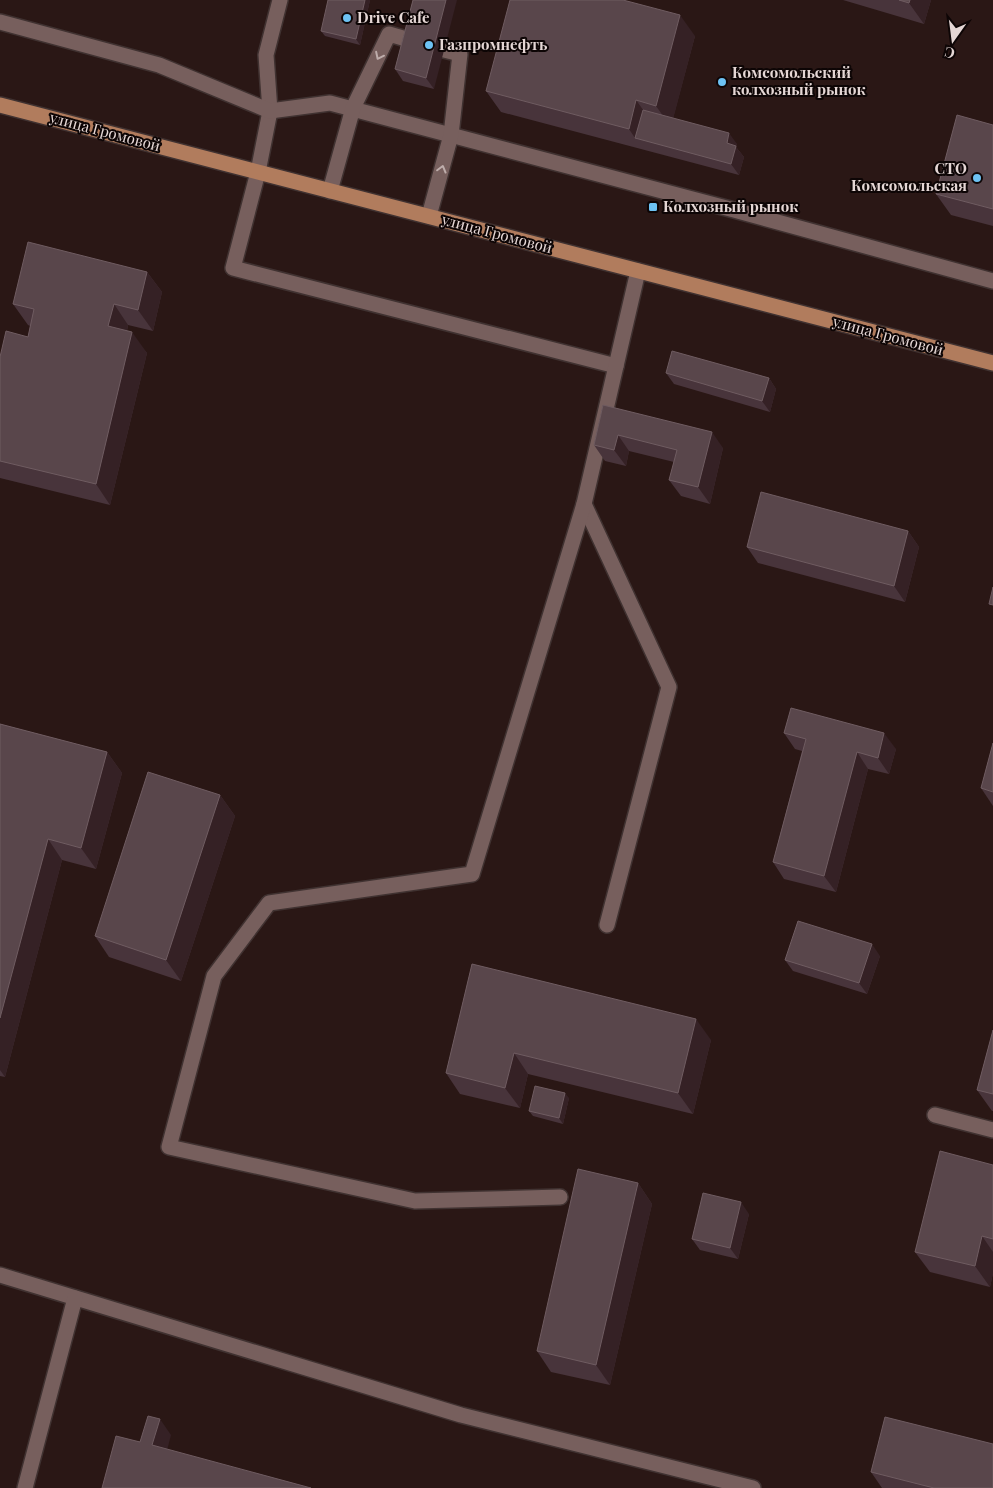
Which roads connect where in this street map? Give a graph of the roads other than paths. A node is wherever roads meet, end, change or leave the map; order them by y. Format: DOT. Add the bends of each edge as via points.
graph roads {
  1 [pos="280,0"];
  2 [pos="0,22"];
  3 [pos="413,41"];
  4 [pos="444,50"];
  5 [pos="0,105"];
  6 [pos="353,108"];
  7 [pos="270,111"];
  8 [pos="451,135"];
  9 [pos="258,172"];
  10 [pos="330,191"];
  11 [pos="430,216"];
  12 [pos="638,271"];
  13 [pos="993,281"];
  14 [pos="993,363"];
  15 [pos="616,366"];
  16 [pos="584,504"];
  17 [pos="607,925"];
  18 [pos="935,1115"];
  19 [pos="993,1130"];
  20 [pos="560,1197"];
  21 [pos="0,1275"];
  22 [pos="75,1298"];
  23 [pos="24,1488"];
  24 [pos="753,1488"];
  1 -- 7 [label="street" via="266,55"];
  2 -- 7 [label="street" via="159,65"];
  3 -- 6 [label="street, one-way" via="389,34"];
  4 -- 8 [label="street" via="460,54"];
  5 -- 9 [label="main road, улица Громовой"];
  6 -- 7 [label="street" via="330,103"];
  6 -- 8 [label="street"];
  6 -- 10 [label="street"];
  7 -- 9 [label="street"];
  11 -- 8 [label="street, one-way"];
  8 -- 13 [label="street"];
  9 -- 10 [label="main road, улица Громовой"];
  9 -- 15 [label="street" via="233,268"];
  10 -- 11 [label="main road, улица Громовой"];
  11 -- 12 [label="main road, улица Громовой"];
  12 -- 14 [label="main road, улица Громовой"];
  12 -- 15 [label="street"];
  15 -- 16 [label="street"];
  16 -- 17 [label="street" via="669,687"];
  16 -- 20 [label="street" via="472,874 269,904 214,976 169,1147 415,1202"];
  18 -- 19 [label="street"];
  21 -- 22 [label="street"];
  22 -- 23 [label="street"];
  22 -- 24 [label="street" via="461,1415"];
}
